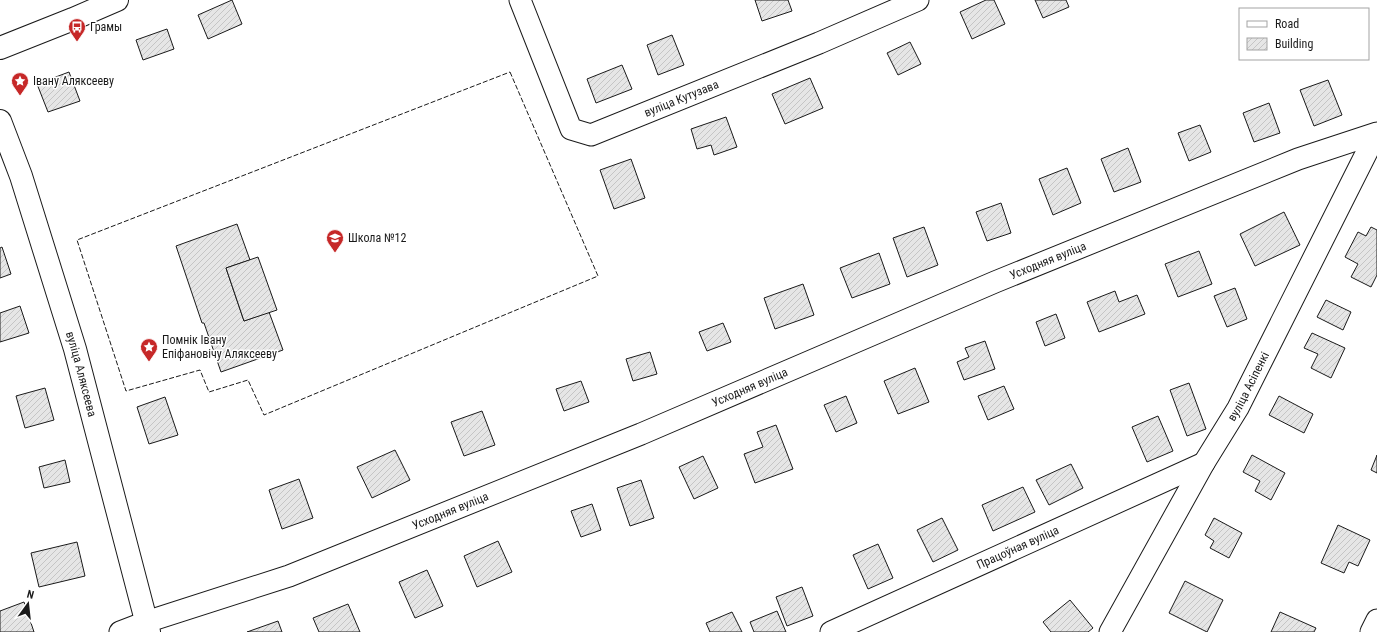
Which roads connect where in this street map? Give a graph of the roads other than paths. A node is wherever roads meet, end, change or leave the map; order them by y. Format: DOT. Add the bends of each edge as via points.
graph roads {
  1 [pos="117,0"];
  2 [pos="520,0"];
  3 [pos="918,0"];
  4 [pos="0,48"];
  5 [pos="0,120"];
  6 [pos="1376,133"];
  7 [pos="1204,463"];
  8 [pos="1377,620"];
  9 [pos="148,627"];
  10 [pos="120,632"];
  11 [pos="831,632"];
  12 [pos="1110,632"];
  13 [pos="1371,632"];
  1 -- 4 [label="street"];
  2 -- 3 [label="street, вуліца Кутузава" via="571,129 591,134 819,43"];
  5 -- 9 [label="street, вуліца Аляксеева" via="21,176 75,349"];
  6 -- 7 [label="street, вуліца Асіпенкі" via="1238,408"];
  6 -- 9 [label="street, Усходняя вуліца" via="1298,159 1002,279 641,434 289,576"];
  7 -- 11 [label="street, Працоўная вуліца"];
  7 -- 12 [label="street, вуліца Асіпенкі"];
  8 -- 13 [label="street"];
  9 -- 10 [label="street, Усходняя вуліца"];
}
